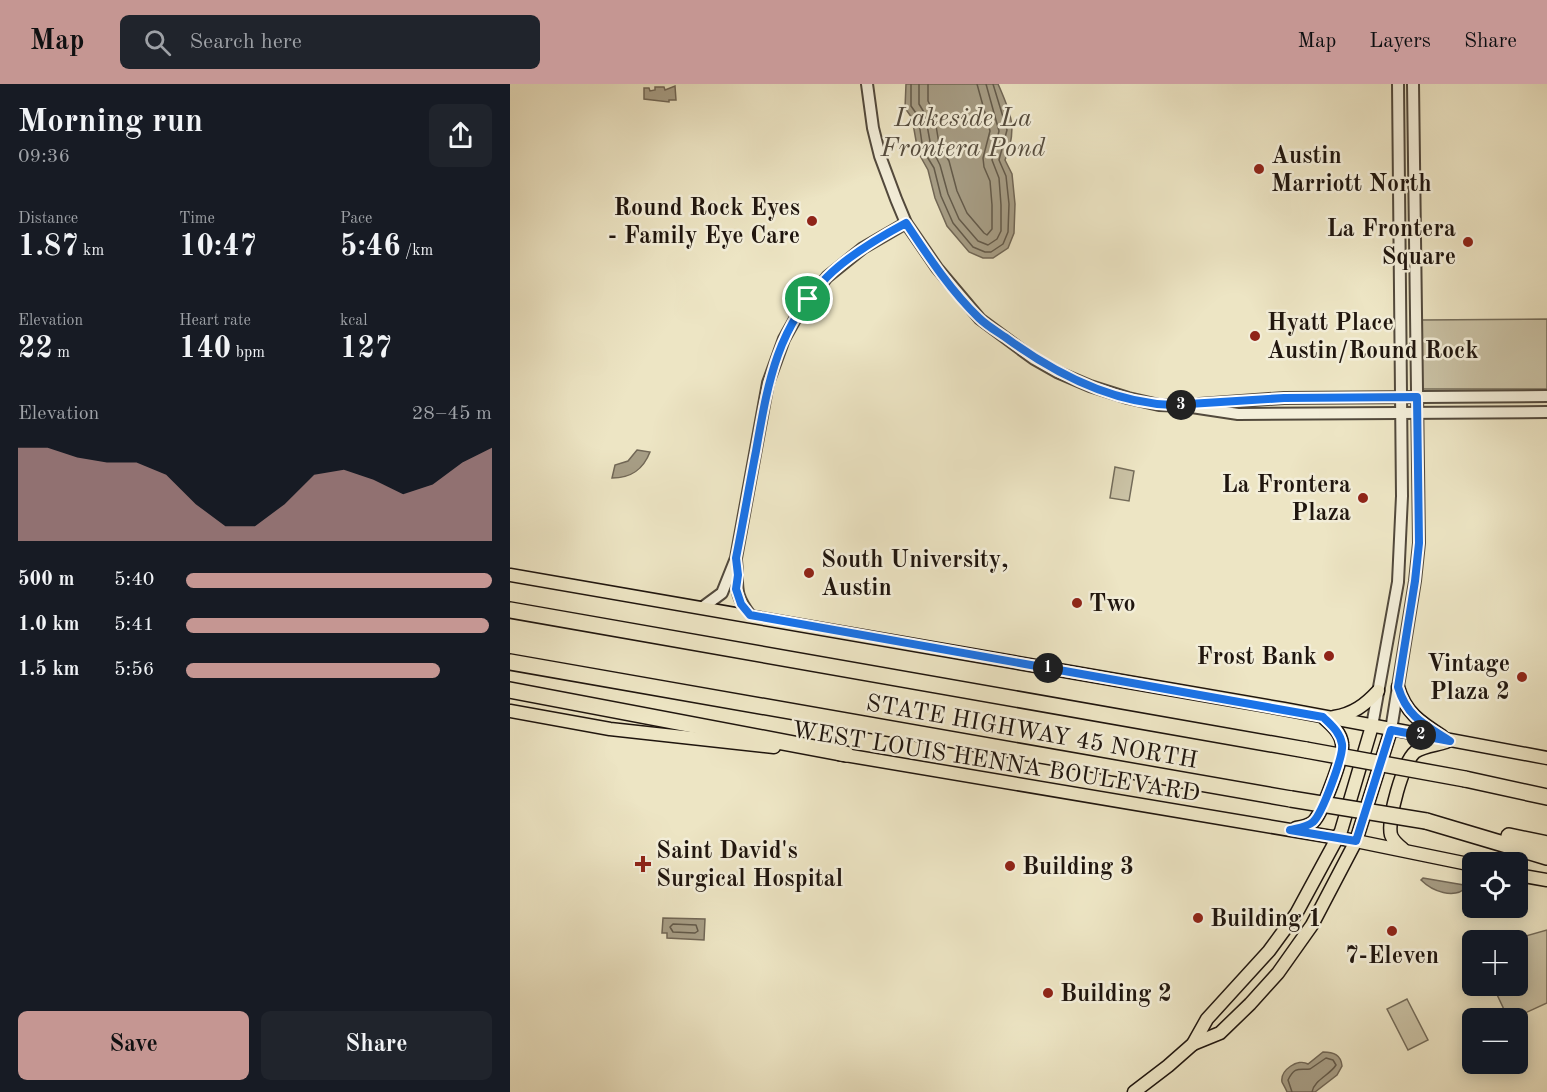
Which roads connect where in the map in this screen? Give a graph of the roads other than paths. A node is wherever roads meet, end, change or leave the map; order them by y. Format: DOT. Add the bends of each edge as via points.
graph roads {
  1 [pos="867,84"];
  2 [pos="1398,84"];
  3 [pos="1413,84"];
  4 [pos="906,223"];
  5 [pos="1547,396"];
  6 [pos="1417,397"];
  7 [pos="1401,398"];
  8 [pos="1185,405"];
  9 [pos="1547,412"];
  10 [pos="1402,414"];
  11 [pos="1417,414"];
  12 [pos="736,558"];
  13 [pos="510,575"];
  14 [pos="703,607"];
  15 [pos="510,610"];
  16 [pos="750,615"];
  17 [pos="510,662"];
  18 [pos="1398,687"];
  19 [pos="510,690"];
  20 [pos="1378,691"];
  21 [pos="510,711"];
  22 [pos="1323,717"];
  23 [pos="1372,726"];
  24 [pos="1391,730"];
  25 [pos="1450,741"];
  26 [pos="846,754"];
  27 [pos="1547,758"];
  28 [pos="1465,779"];
  29 [pos="1547,790"];
  30 [pos="1547,797"];
  31 [pos="1426,821"];
  32 [pos="1290,830"];
  33 [pos="1336,838"];
  34 [pos="1356,841"];
  35 [pos="1547,844"];
  36 [pos="1403,849"];
  37 [pos="1547,856"];
  38 [pos="1462,862"];
  39 [pos="1528,876"];
  40 [pos="1547,880"];
  41 [pos="1269,951"];
  42 [pos="1286,962"];
  43 [pos="1193,1044"];
  44 [pos="1134,1092"];
  1 -- 4 [label="street" via="880,156"];
  2 -- 7 [label="street"];
  3 -- 6 [label="street"];
  4 -- 8 [label="street" via="980,319 1034,359 1109,392 1158,405"];
  4 -- 12 [label="street" via="863,248 827,277 784,339 768,383"];
  5 -- 6 [label="street"];
  6 -- 7 [label="street"];
  6 -- 11 [label="street"];
  7 -- 8 [label="street" via="1284,398"];
  7 -- 10 [label="street"];
  8 -- 10 [label="street" via="1238,414"];
  9 -- 11 [label="street"];
  10 -- 11 [label="street"];
  10 -- 20 [label="street" via="1400,567"];
  11 -- 18 [label="street" via="1418,560"];
  12 -- 14 [label="street" via="722,593"];
  12 -- 16 [label="street" via="736,589"];
  13 -- 14 [label="main road"];
  14 -- 16 [label="main road"];
  15 -- 28 [label="highway, STATE HIGHWAY 45 NORTH, bridge"];
  16 -- 22 [label="main road"];
  17 -- 31 [label="highway, STATE HIGHWAY 45 NORTH, bridge"];
  18 -- 24 [label="street"];
  18 -- 25 [label="main road" via="1410,712"];
  19 -- 26 [label="highway"];
  20 -- 22 [label="main road" via="1351,713"];
  20 -- 23 [label="street"];
  21 -- 26 [label="main road, WEST LOUIS HENNA BOULEVARD" via="610,729"];
  22 -- 23 [label="main road"];
  22 -- 32 [label="main road" via="1338,733 1343,747 1315,821"];
  23 -- 24 [label="main road"];
  23 -- 33 [label="main road"];
  24 -- 25 [label="main road"];
  24 -- 34 [label="main road"];
  25 -- 27 [label="main road"];
  25 -- 36 [label="main road" via="1416,752 1407,764 1389,823 1391,837"];
  26 -- 32 [label="main road, WEST LOUIS HENNA BOULEVARD"];
  28 -- 29 [label="highway"];
  28 -- 30 [label="highway, STATE HIGHWAY 45 NORTH"];
  31 -- 35 [label="highway, STATE HIGHWAY 45 NORTH"];
  31 -- 37 [label="highway"];
  32 -- 33 [label="main road, WEST LOUIS HENNA BOULEVARD"];
  33 -- 34 [label="main road, WEST LOUIS HENNA BOULEVARD"];
  33 -- 41 [label="main road" via="1307,895"];
  34 -- 36 [label="main road, WEST LOUIS HENNA BOULEVARD"];
  34 -- 42 [label="main road" via="1312,925"];
  36 -- 38 [label="main road, WEST LOUIS HENNA BOULEVARD"];
  39 -- 40 [label="main road"];
  41 -- 42 [label="main road"];
  41 -- 43 [label="main road" via="1207,1019"];
  42 -- 43 [label="main road" via="1220,1033"];
  43 -- 44 [label="main road"];
}
